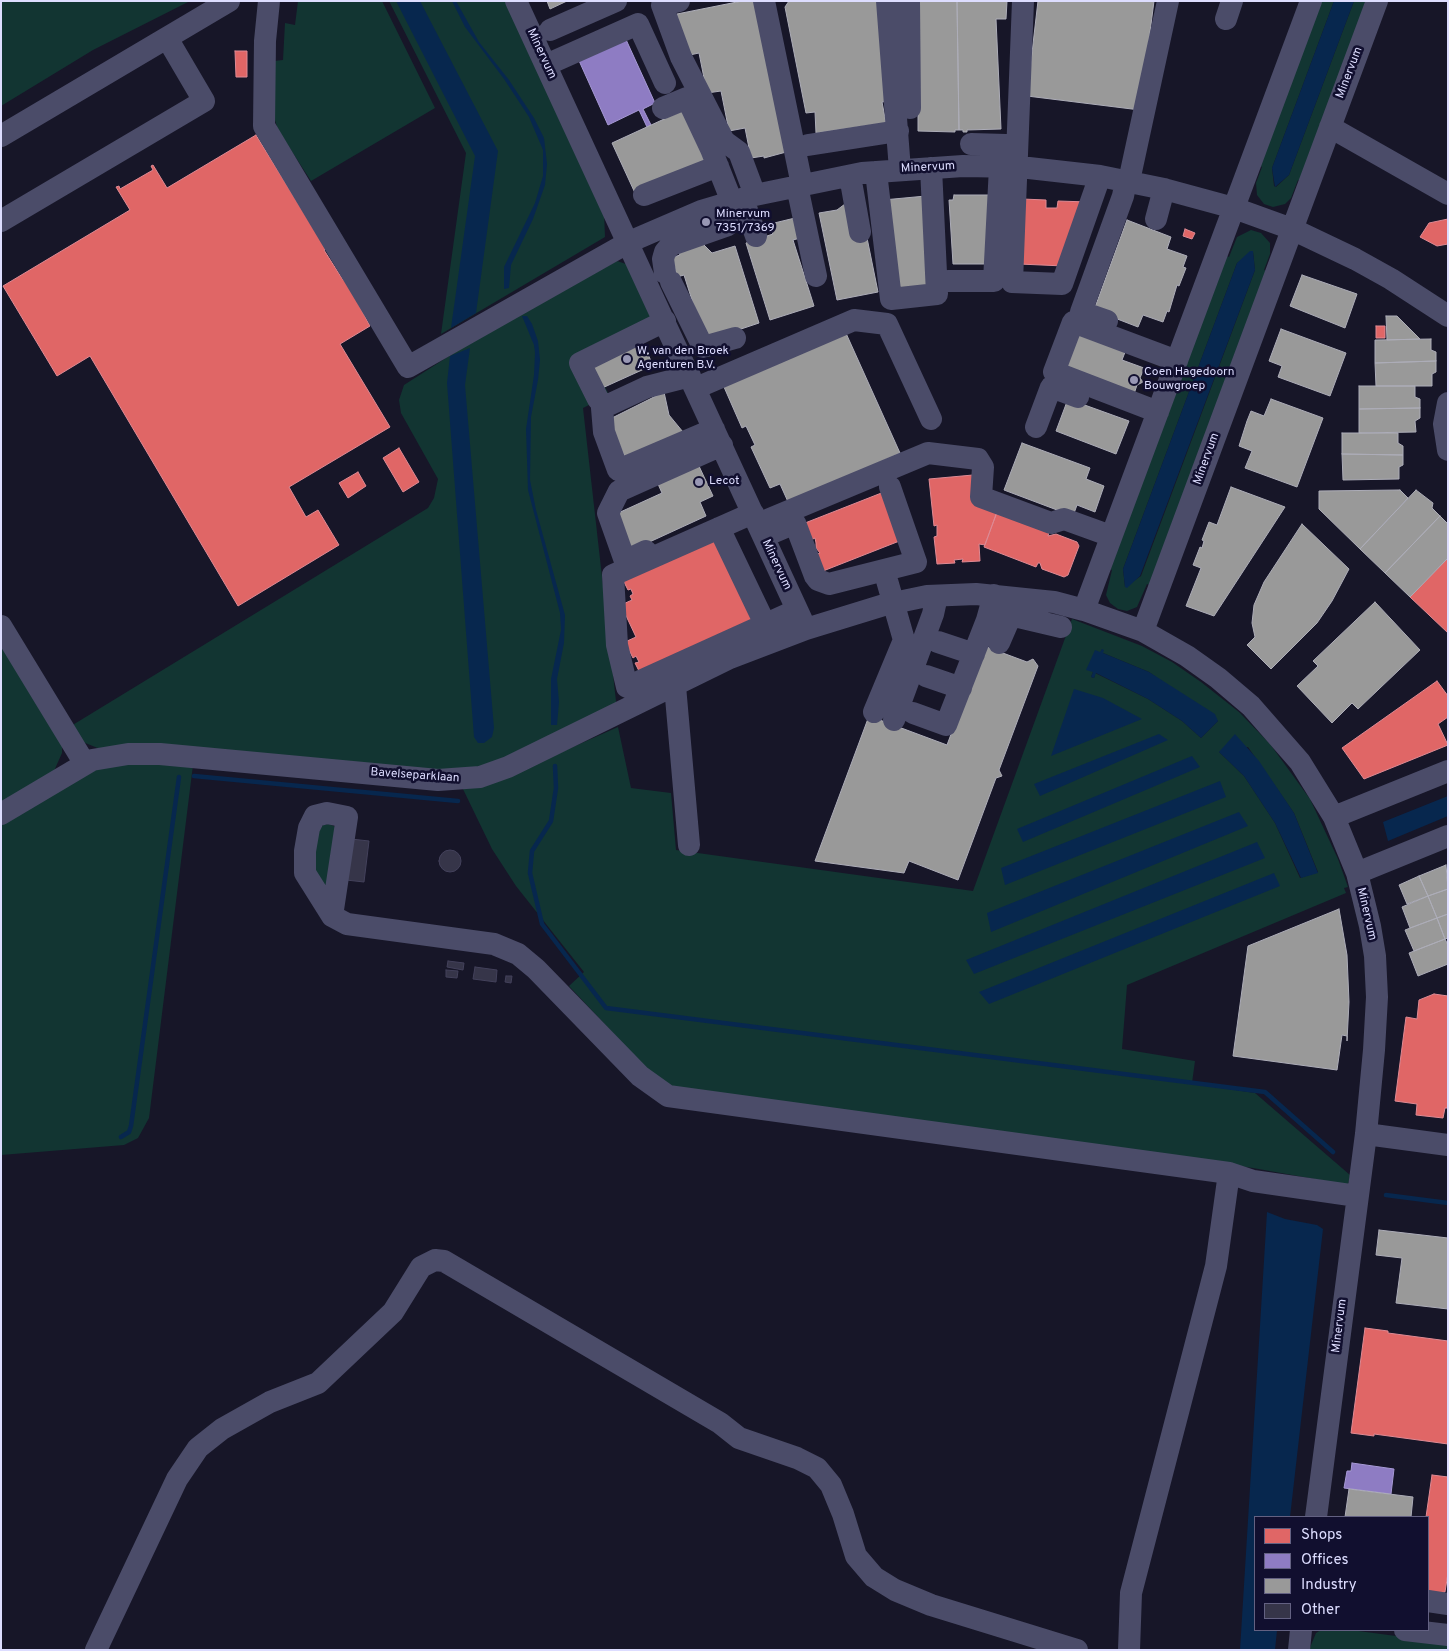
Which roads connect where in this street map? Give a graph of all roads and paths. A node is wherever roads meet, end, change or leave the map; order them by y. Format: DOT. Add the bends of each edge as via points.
graph roads {
  1 [pos="229,1"];
  2 [pos="269,1"];
  3 [pos="516,1"];
  4 [pos="616,1"];
  5 [pos="679,1"];
  6 [pos="764,1"];
  7 [pos="776,1"];
  8 [pos="887,1"];
  9 [pos="909,1"];
  10 [pos="1012,1"];
  11 [pos="1023,1"];
  12 [pos="1168,1"];
  13 [pos="1311,1"];
  14 [pos="1377,1"];
  15 [pos="550,30"];
  16 [pos="167,38"];
  17 [pos="546,65"];
  18 [pos="665,84"];
  19 [pos="662,108"];
  20 [pos="1330,127"];
  21 [pos="898,131"];
  22 [pos="1,136"];
  23 [pos="971,144"];
  24 [pos="808,145"];
  25 [pos="1007,161"];
  26 [pos="718,166"];
  27 [pos="915,169"];
  28 [pos="876,172"];
  29 [pos="850,176"];
  30 [pos="1100,176"];
  31 [pos="1128,181"];
  32 [pos="805,184"];
  33 [pos="1164,189"];
  34 [pos="644,194"];
  35 [pos="1448,194"];
  36 [pos="738,200"];
  37 [pos="1234,208"];
  38 [pos="1156,219"];
  39 [pos="1,221"];
  40 [pos="1292,230"];
  41 [pos="860,232"];
  42 [pos="756,236"];
  43 [pos="629,242"];
  44 [pos="816,276"];
  45 [pos="948,281"];
  46 [pos="1445,310"];
  47 [pos="692,325"];
  48 [pos="668,327"];
  49 [pos="735,338"];
  50 [pos="1179,355"];
  51 [pos="693,382"];
  52 [pos="598,399"];
  53 [pos="1448,403"];
  54 [pos="1155,419"];
  55 [pos="931,420"];
  56 [pos="1036,427"];
  57 [pos="718,437"];
  58 [pos="1448,450"];
  59 [pos="890,487"];
  60 [pos="755,519"];
  61 [pos="719,528"];
  62 [pos="1111,536"];
  63 [pos="884,570"];
  64 [pos="937,596"];
  65 [pos="895,602"];
  66 [pos="1006,602"];
  67 [pos="1084,610"];
  68 [pos="801,620"];
  69 [pos="765,624"];
  70 [pos="1,626"];
  71 [pos="1061,627"];
  72 [pos="1143,632"];
  73 [pos="938,642"];
  74 [pos="999,643"];
  75 [pos="974,654"];
  76 [pos="926,676"];
  77 [pos="675,686"];
  78 [pos="961,688"];
  79 [pos="894,715"];
  80 [pos="85,764"];
  81 [pos="1448,771"];
  82 [pos="1,814"];
  83 [pos="1334,817"];
  84 [pos="1448,836"];
  85 [pos="689,845"];
  86 [pos="1357,873"];
  87 [pos="332,916"];
  88 [pos="1366,1134"];
  89 [pos="1448,1145"];
  90 [pos="1229,1173"];
  91 [pos="1357,1196"];
  92 [pos="1316,1516"];
  93 [pos="1429,1601"];
  94 [pos="1448,1604"];
  95 [pos="1301,1631"];
  96 [pos="1414,1631"];
  97 [pos="1448,1635"];
  98 [pos="96,1650"];
  99 [pos="1077,1650"];
  100 [pos="1129,1650"];
  101 [pos="1299,1650"];
  1 -- 16 [label="street"];
  2 -- 43 [label="street" via="264,126 408,367"];
  3 -- 17 [label="street, Minervum"];
  4 -- 15 [label="street"];
  5 -- 36 [label="street" via="662,5 681,57 724,142 739,152"];
  6 -- 32 [label="street"];
  7 -- 24 [label="street"];
  8 -- 21 [label="street"];
  9 -- 27 [label="street"];
  10 -- 25 [label="street"];
  11 -- 25 [label="street"];
  12 -- 31 [label="street"];
  13 -- 37 [label="street"];
  14 -- 20 [label="street, Minervum"];
  16 -- 22 [label="street"];
  16 -- 39 [label="street" via="204,101"];
  17 -- 18 [label="street" via="638,24"];
  17 -- 43 [label="street, Minervum"];
  19 -- 26 [label="street" via="687,98"];
  20 -- 35 [label="street"];
  20 -- 40 [label="street, Minervum"];
  21 -- 24 [label="street"];
  21 -- 27 [label="street"];
  23 -- 25 [label="street"];
  24 -- 32 [label="street"];
  25 -- 27 [label="street, Minervum"];
  25 -- 30 [label="street, Minervum"];
  25 -- 30 [label="street" via="1012,282 1062,284"];
  25 -- 45 [label="street" via="994,281"];
  26 -- 34 [label="street"];
  26 -- 36 [label="street"];
  27 -- 28 [label="street, Minervum"];
  27 -- 28 [label="street" via="937,294 891,300"];
  28 -- 29 [label="street, Minervum"];
  29 -- 32 [label="street, Minervum"];
  29 -- 41 [label="street"];
  30 -- 31 [label="street, Minervum"];
  31 -- 33 [label="street, Minervum"];
  31 -- 50 [label="street" via="1081,312"];
  32 -- 36 [label="street, Minervum"];
  32 -- 44 [label="street"];
  33 -- 37 [label="street, Minervum"];
  33 -- 38 [label="street"];
  36 -- 42 [label="street"];
  36 -- 43 [label="street, Minervum" via="701,211"];
  36 -- 47 [label="street" via="728,225 671,245 665,252 663,259 668,278"];
  37 -- 40 [label="street, Minervum"];
  37 -- 50 [label="street"];
  40 -- 46 [label="street, Minervum" via="1391,278"];
  40 -- 72 [label="street, Minervum"];
  43 -- 48 [label="street, Minervum"];
  47 -- 48 [label="street"];
  47 -- 49 [label="street" via="703,347"];
  48 -- 51 [label="street, Minervum"];
  48 -- 52 [label="street" via="580,363"];
  50 -- 54 [label="street"];
  50 -- 54 [label="street" via="1073,322 1054,372"];
  51 -- 55 [label="street" via="854,320 887,324"];
  51 -- 57 [label="street, Minervum"];
  51 -- 57 [label="street" via="647,387 602,408 604,432 618,470"];
  53 -- 58 [label="street" via="1444,424"];
  54 -- 56 [label="street" via="1052,387"];
  54 -- 62 [label="street"];
  57 -- 60 [label="street, Minervum"];
  57 -- 60 [label="street" via="619,491 608,513 626,561"];
  59 -- 63 [label="street" via="916,562"];
  60 -- 61 [label="street"];
  60 -- 62 [label="street" via="928,453 978,459 984,468 980,497 1051,524 1064,519"];
  60 -- 63 [label="street" via="795,523 815,576 822,582 829,584"];
  60 -- 68 [label="street, Minervum"];
  61 -- 69 [label="street"];
  61 -- 69 [label="street" via="613,576 616,645 627,687"];
  62 -- 67 [label="street"];
  63 -- 65 [label="street"];
  64 -- 65 [label="street, Minervum"];
  64 -- 66 [label="street, Minervum"];
  64 -- 79 [label="street"];
  65 -- 68 [label="street, Minervum"];
  65 -- 79 [label="street" via="904,640"];
  66 -- 67 [label="street, Minervum" via="1054,602"];
  66 -- 71 [label="street"];
  66 -- 74 [label="street"];
  66 -- 75 [label="street" via="987,620"];
  67 -- 72 [label="street, Minervum"];
  68 -- 69 [label="street"];
  68 -- 77 [label="street, Bavelseparklaan"];
  70 -- 80 [label="street"];
  72 -- 83 [label="street, Minervum" via="1187,656 1251,706 1300,762"];
  73 -- 75 [label="street"];
  75 -- 78 [label="street"];
  76 -- 78 [label="street"];
  77 -- 80 [label="street, Bavelseparklaan" via="508,767 470,779 438,780 149,754 107,756"];
  77 -- 85 [label="street"];
  78 -- 79 [label="street" via="946,725"];
  80 -- 82 [label="street, Bavelseparklaan"];
  81 -- 83 [label="street"];
  83 -- 86 [label="street, Minervum"];
  84 -- 86 [label="street, Minervum"];
  86 -- 88 [label="street, Minervum" via="1375,956 1377,997"];
  87 -- 90 [label="street" via="347,924 494,944 518,954 640,1076 668,1096"];
  88 -- 89 [label="street"];
  88 -- 91 [label="street, Minervum"];
  90 -- 91 [label="street" via="1272,1185"];
  90 -- 100 [label="street" via="1216,1266 1131,1593"];
  91 -- 92 [label="street, Minervum"];
  93 -- 94 [label="street"];
  95 -- 101 [label="street"];
  96 -- 97 [label="street"];
  98 -- 99 [label="street" via="176,1479 198,1448 222,1429 270,1402 318,1383 393,1312 421,1267 435,1260 444,1261 608,1357 720,1423 739,1438 817,1468 831,1485 856,1556 874,1577 888,1586 931,1605"];
}
